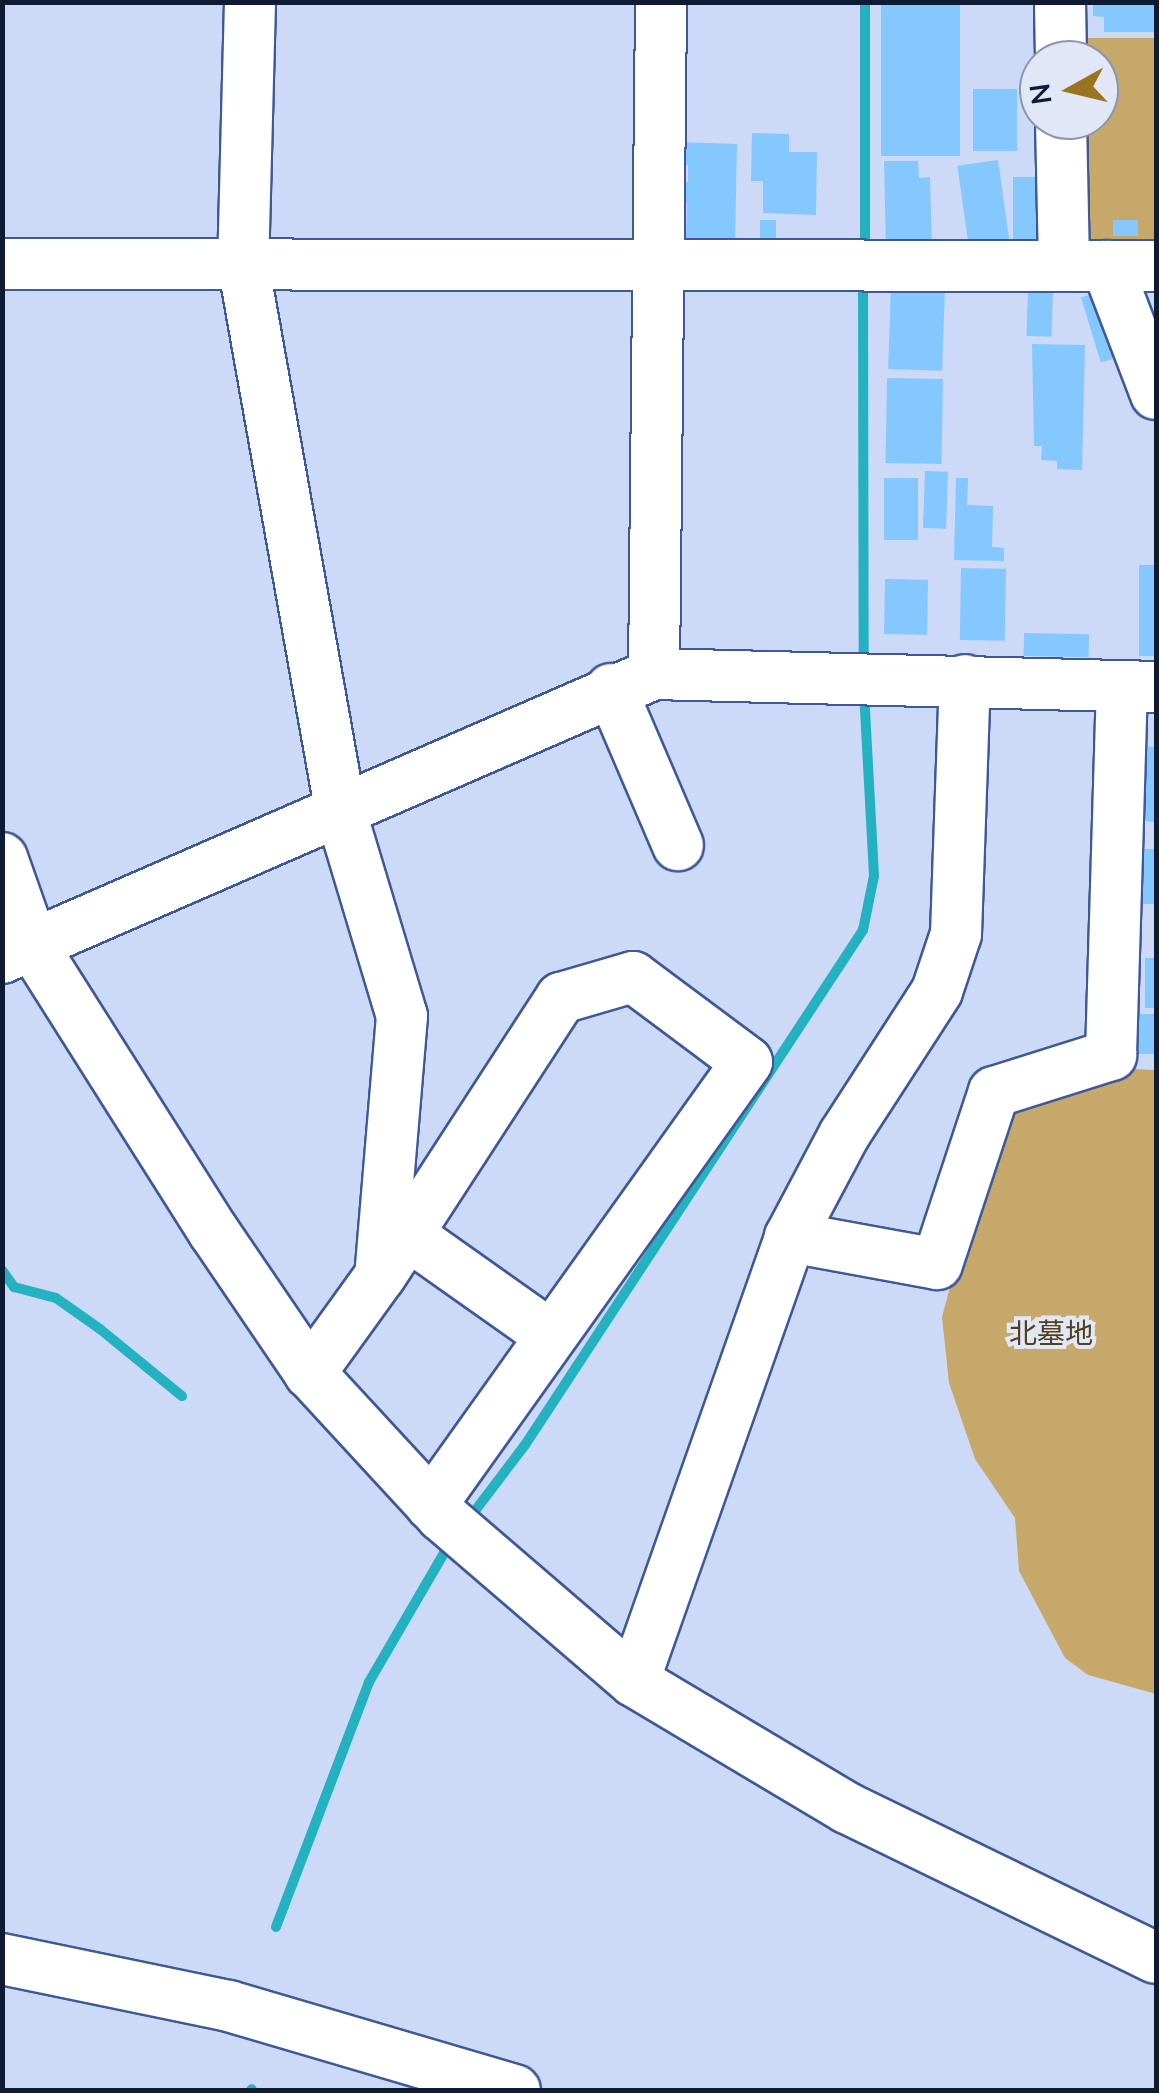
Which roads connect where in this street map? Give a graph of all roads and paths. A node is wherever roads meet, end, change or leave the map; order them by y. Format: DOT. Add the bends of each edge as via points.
graph roads {
  1 [pos="250,2"];
  2 [pos="661,2"];
  3 [pos="1060,2"];
  4 [pos="1060,40"];
  5 [pos="1065,140"];
  6 [pos="244,263"];
  7 [pos="2,264"];
  8 [pos="655,264"];
  9 [pos="1085,265"];
  10 [pos="1156,266"];
  11 [pos="1156,394"];
  12 [pos="965,680"];
  13 [pos="632,682"];
  14 [pos="1139,688"];
  15 [pos="341,813"];
  16 [pos="678,845"];
  17 [pos="2,858"];
  18 [pos="18,952"];
  19 [pos="407,1234"];
  20 [pos="790,1238"];
  21 [pos="380,1276"];
  22 [pos="551,1336"];
  23 [pos="310,1373"];
  24 [pos="436,1510"];
  25 [pos="634,1681"];
  26 [pos="1156,1958"];
  27 [pos="2,1959"];
  28 [pos="516,2090"];
  1 -- 6 [label="street"];
  2 -- 8 [label="street"];
  3 -- 4 [label="street"];
  5 -- 9 [label="street"];
  6 -- 7 [label="street"];
  6 -- 8 [label="street"];
  6 -- 15 [label="street"];
  8 -- 9 [label="street"];
  8 -- 13 [label="street"];
  9 -- 10 [label="street"];
  9 -- 11 [label="street"];
  12 -- 13 [label="street"];
  12 -- 14 [label="street"];
  12 -- 20 [label="street" via="956,934 937,991 844,1135"];
  13 -- 15 [label="street"];
  13 -- 16 [label="street"];
  14 -- 20 [label="street" via="1111,1055 994,1092 937,1264"];
  15 -- 18 [label="street"];
  15 -- 21 [label="street" via="402,1016"];
  17 -- 18 [label="street"];
  18 -- 23 [label="street"];
  19 -- 21 [label="street"];
  19 -- 22 [label="street"];
  19 -- 22 [label="street" via="560,998 632,977 747,1062"];
  20 -- 25 [label="street"];
  21 -- 23 [label="street"];
  22 -- 24 [label="street"];
  23 -- 24 [label="street"];
  24 -- 25 [label="street"];
  25 -- 26 [label="street" via="846,1808"];
  27 -- 28 [label="street" via="229,2006"];
}
